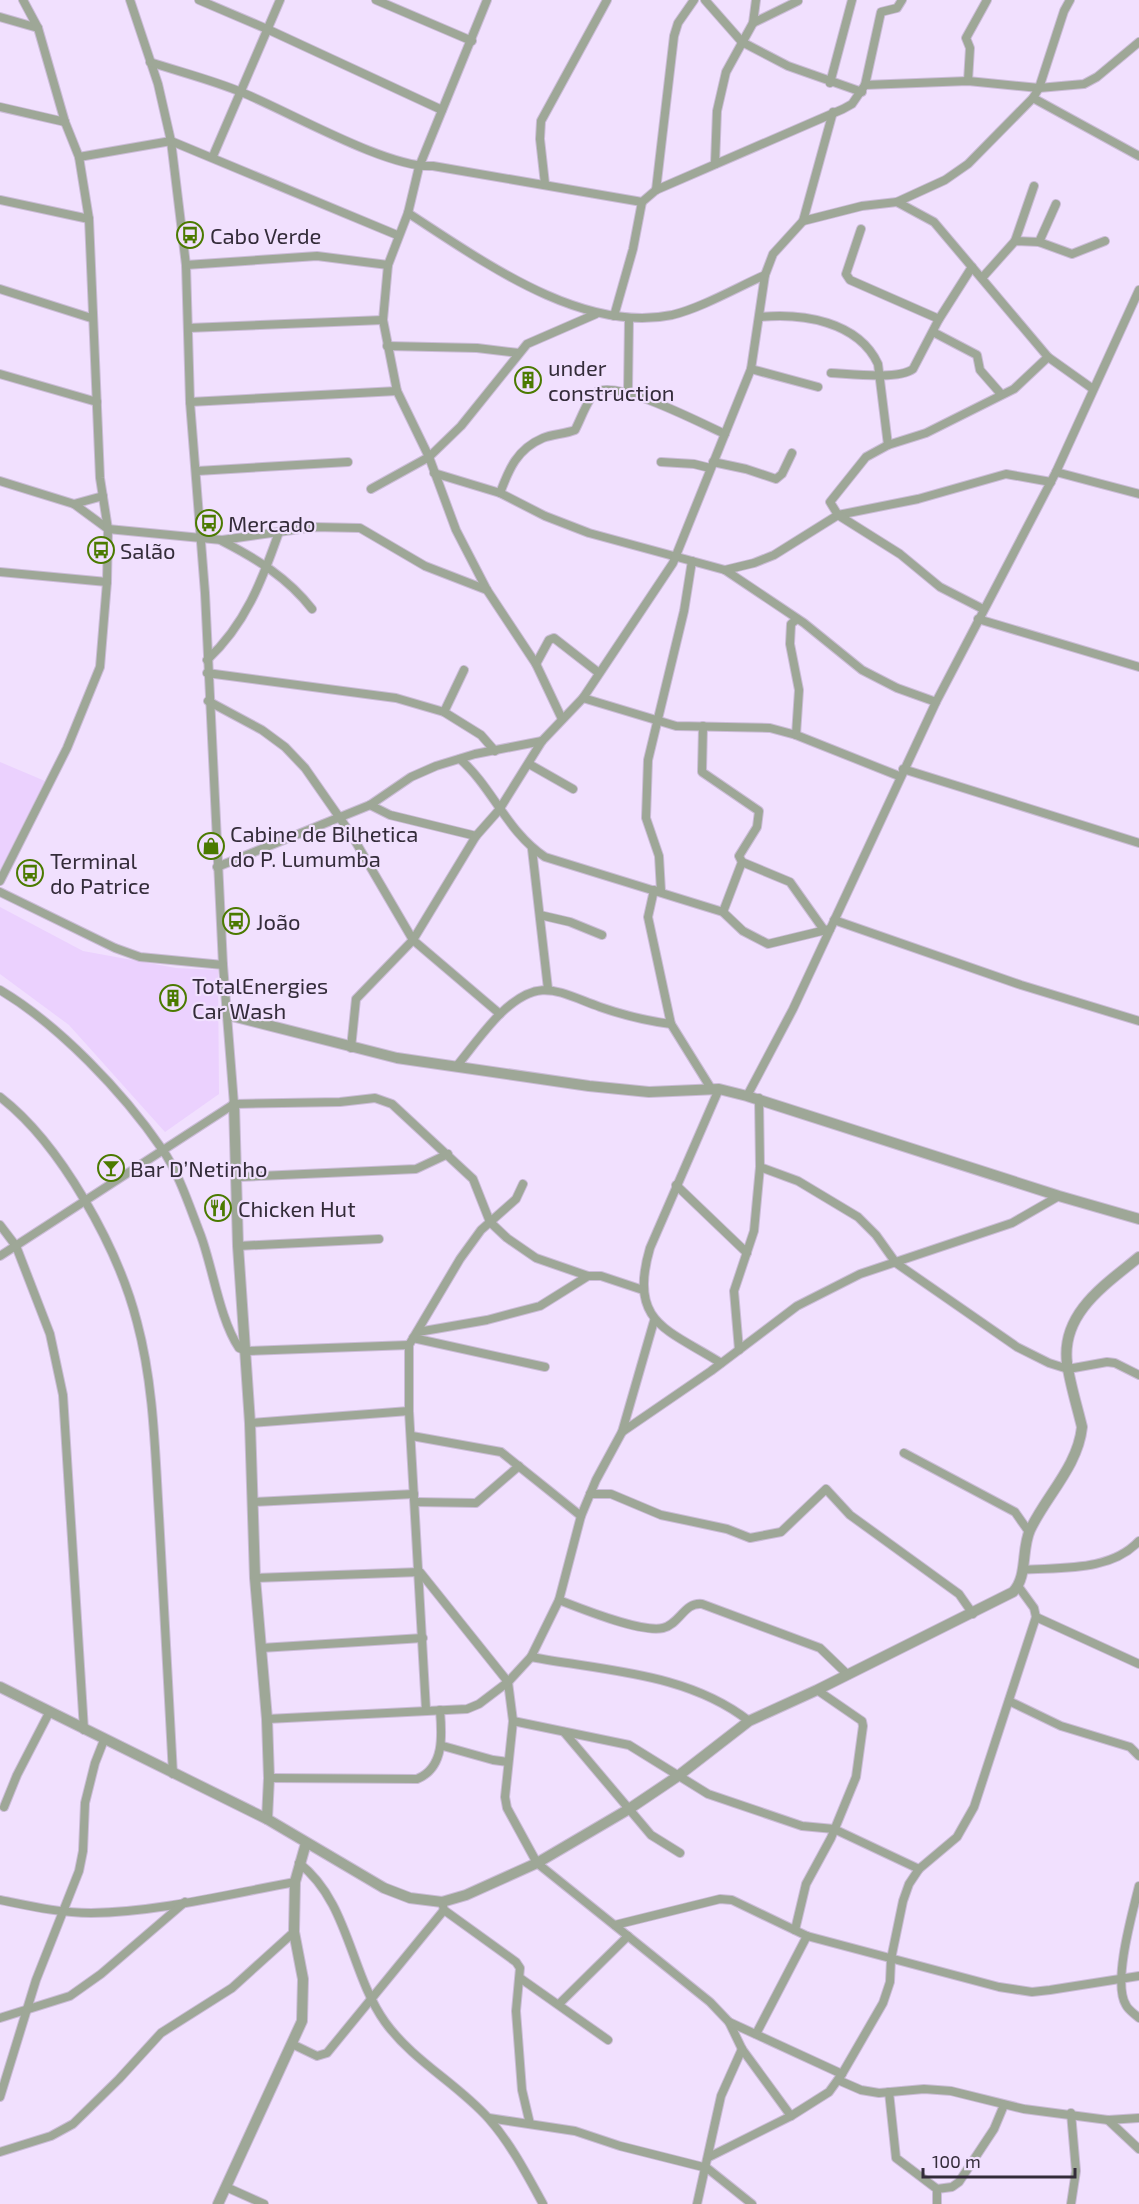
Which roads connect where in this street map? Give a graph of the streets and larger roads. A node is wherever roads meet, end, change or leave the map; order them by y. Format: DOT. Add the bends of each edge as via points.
graph roads {
  1 [pos="22,0"];
  2 [pos="130,0"];
  3 [pos="199,0"];
  4 [pos="280,0"];
  5 [pos="376,0"];
  6 [pos="488,0"];
  7 [pos="607,0"];
  8 [pos="694,0"];
  9 [pos="705,0"];
  10 [pos="756,0"];
  11 [pos="852,0"];
  12 [pos="902,0"];
  13 [pos="987,0"];
  14 [pos="1070,0"];
  15 [pos="798,1"];
  16 [pos="0,17"];
  17 [pos="753,23"];
  18 [pos="38,28"];
  19 [pos="267,29"];
  20 [pos="472,41"];
  21 [pos="742,42"];
  22 [pos="1139,42"];
  23 [pos="150,62"];
  24 [pos="968,81"];
  25 [pos="830,83"];
  26 [pos="863,88"];
  27 [pos="1039,88"];
  28 [pos="241,92"];
  29 [pos="1034,98"];
  30 [pos="0,107"];
  31 [pos="442,110"];
  32 [pos="833,112"];
  33 [pos="65,122"];
  34 [pos="171,141"];
  35 [pos="213,156"];
  36 [pos="1139,156"];
  37 [pos="79,157"];
  38 [pos="715,164"];
  39 [pos="419,167"];
  40 [pos="545,184"];
  41 [pos="1034,186"];
  42 [pos="656,190"];
  43 [pos="0,200"];
  44 [pos="642,202"];
  45 [pos="897,202"];
  46 [pos="1056,204"];
  47 [pos="408,213"];
  48 [pos="88,219"];
  49 [pos="803,221"];
  50 [pos="861,228"];
  51 [pos="397,235"];
  52 [pos="1015,241"];
  53 [pos="1105,241"];
  54 [pos="1039,242"];
  55 [pos="186,265"];
  56 [pos="388,265"];
  57 [pos="972,267"];
  58 [pos="765,275"];
  59 [pos="982,278"];
  60 [pos="0,289"];
  61 [pos="1139,290"];
  62 [pos="1130,310"];
  63 [pos="596,314"];
  64 [pos="1139,314"];
  65 [pos="614,316"];
  66 [pos="760,317"];
  67 [pos="91,318"];
  68 [pos="629,318"];
  69 [pos="939,319"];
  70 [pos="383,320"];
  71 [pos="188,328"];
  72 [pos="933,332"];
  73 [pos="387,346"];
  74 [pos="519,353"];
  75 [pos="1048,357"];
  76 [pos="751,369"];
  77 [pos="831,373"];
  78 [pos="0,374"];
  79 [pos="879,374"];
  80 [pos="818,387"];
  81 [pos="1093,389"];
  82 [pos="398,391"];
  83 [pos="628,391"];
  84 [pos="1001,394"];
  85 [pos="97,402"];
  86 [pos="190,402"];
  87 [pos="724,434"];
  88 [pos="888,445"];
  89 [pos="792,453"];
  90 [pos="429,457"];
  91 [pos="348,462"];
  92 [pos="661,462"];
  93 [pos="711,465"];
  94 [pos="197,471"];
  95 [pos="1056,472"];
  96 [pos="434,473"];
  97 [pos="0,482"];
  98 [pos="1050,482"];
  99 [pos="371,489"];
  100 [pos="500,493"];
  101 [pos="1139,494"];
  102 [pos="103,496"];
  103 [pos="74,504"];
  104 [pos="838,514"];
  105 [pos="108,529"];
  106 [pos="279,532"];
  107 [pos="201,539"];
  108 [pos="222,540"];
  109 [pos="675,555"];
  110 [pos="692,561"];
  111 [pos="268,566"];
  112 [pos="725,570"];
  113 [pos="0,572"];
  114 [pos="107,582"];
  115 [pos="487,590"];
  116 [pos="312,609"];
  117 [pos="983,609"];
  118 [pos="797,619"];
  119 [pos="978,619"];
  120 [pos="207,660"];
  121 [pos="536,664"];
  122 [pos="1139,667"];
  123 [pos="464,670"];
  124 [pos="207,673"];
  125 [pos="599,673"];
  126 [pos="582,698"];
  127 [pos="208,701"];
  128 [pos="936,702"];
  129 [pos="444,712"];
  130 [pos="562,719"];
  131 [pos="656,721"];
  132 [pos="703,726"];
  133 [pos="796,735"];
  134 [pos="542,741"];
  135 [pos="495,751"];
  136 [pos="460,759"];
  137 [pos="529,764"];
  138 [pos="901,773"];
  139 [pos="573,789"];
  140 [pos="370,805"];
  141 [pos="499,810"];
  142 [pos="340,817"];
  143 [pos="476,836"];
  144 [pos="1139,843"];
  145 [pos="532,849"];
  146 [pos="742,862"];
  147 [pos="217,867"];
  148 [pos="0,881"];
  149 [pos="658,890"];
  150 [pos="0,892"];
  151 [pos="723,912"];
  152 [pos="540,915"];
  153 [pos="834,920"];
  154 [pos="826,930"];
  155 [pos="602,934"];
  156 [pos="413,940"];
  157 [pos="223,965"];
  158 [pos="548,989"];
  159 [pos="0,990"];
  160 [pos="500,1014"];
  161 [pos="228,1015"];
  162 [pos="1139,1021"];
  163 [pos="671,1024"];
  164 [pos="351,1048"];
  165 [pos="456,1067"];
  166 [pos="715,1090"];
  167 [pos="747,1096"];
  168 [pos="0,1097"];
  169 [pos="759,1098"];
  170 [pos="234,1104"];
  171 [pos="163,1150"];
  172 [pos="448,1155"];
  173 [pos="760,1167"];
  174 [pos="238,1177"];
  175 [pos="523,1184"];
  176 [pos="676,1185"];
  177 [pos="1059,1196"];
  178 [pos="83,1201"];
  179 [pos="1139,1219"];
  180 [pos="490,1222"];
  181 [pos="0,1225"];
  182 [pos="379,1239"];
  183 [pos="16,1246"];
  184 [pos="238,1246"];
  185 [pos="747,1253"];
  186 [pos="0,1256"];
  187 [pos="1139,1257"];
  188 [pos="896,1263"];
  189 [pos="588,1276"];
  190 [pos="643,1290"];
  191 [pos="654,1321"];
  192 [pos="413,1338"];
  193 [pos="739,1350"];
  194 [pos="246,1351"];
  195 [pos="721,1363"];
  196 [pos="545,1367"];
  197 [pos="1068,1369"];
  198 [pos="1139,1374"];
  199 [pos="409,1411"];
  200 [pos="250,1423"];
  201 [pos="622,1432"];
  202 [pos="412,1436"];
  203 [pos="904,1453"];
  204 [pos="519,1466"];
  205 [pos="590,1494"];
  206 [pos="414,1498"];
  207 [pos="253,1502"];
  208 [pos="581,1516"];
  209 [pos="1029,1532"];
  210 [pos="1139,1541"];
  211 [pos="1022,1570"];
  212 [pos="420,1572"];
  213 [pos="255,1578"];
  214 [pos="1018,1586"];
  215 [pos="559,1600"];
  216 [pos="973,1614"];
  217 [pos="1036,1617"];
  218 [pos="423,1638"];
  219 [pos="261,1648"];
  220 [pos="531,1657"];
  221 [pos="1139,1664"];
  222 [pos="849,1675"];
  223 [pos="508,1682"];
  224 [pos="0,1687"];
  225 [pos="817,1690"];
  226 [pos="1009,1701"];
  227 [pos="426,1710"];
  228 [pos="440,1710"];
  229 [pos="49,1713"];
  230 [pos="267,1719"];
  231 [pos="749,1720"];
  232 [pos="513,1721"];
  233 [pos="84,1730"];
  234 [pos="564,1732"];
  235 [pos="104,1740"];
  236 [pos="443,1746"];
  237 [pos="1139,1756"];
  238 [pos="508,1762"];
  239 [pos="173,1774"];
  240 [pos="678,1776"];
  241 [pos="269,1778"];
  242 [pos="4,1807"];
  243 [pos="629,1809"];
  244 [pos="267,1818"];
  245 [pos="834,1829"];
  246 [pos="306,1843"];
  247 [pos="680,1853"];
  248 [pos="299,1863"];
  249 [pos="537,1863"];
  250 [pos="919,1869"];
  251 [pos="295,1882"];
  252 [pos="1139,1886"];
  253 [pos="0,1900"];
  254 [pos="185,1902"];
  255 [pos="443,1906"];
  256 [pos="64,1911"];
  257 [pos="615,1925"];
  258 [pos="795,1930"];
  259 [pos="294,1932"];
  260 [pos="628,1936"];
  261 [pos="807,1936"];
  262 [pos="891,1959"];
  263 [pos="1139,1976"];
  264 [pos="1123,1977"];
  265 [pos="520,1978"];
  266 [pos="370,1999"];
  267 [pos="559,2004"];
  268 [pos="27,2011"];
  269 [pos="0,2018"];
  270 [pos="1139,2018"];
  271 [pos="729,2022"];
  272 [pos="756,2034"];
  273 [pos="608,2040"];
  274 [pos="292,2044"];
  275 [pos="742,2049"];
  276 [pos="840,2077"];
  277 [pos="889,2092"];
  278 [pos="0,2097"];
  279 [pos="1004,2105"];
  280 [pos="1071,2113"];
  281 [pos="791,2116"];
  282 [pos="489,2118"];
  283 [pos="1139,2118"];
  284 [pos="1108,2120"];
  285 [pos="530,2124"];
  286 [pos="1139,2150"];
  287 [pos="0,2151"];
  288 [pos="709,2157"];
  289 [pos="707,2168"];
  290 [pos="226,2187"];
  291 [pos="937,2188"];
  292 [pos="218,2204"];
  293 [pos="264,2204"];
  294 [pos="543,2204"];
  295 [pos="697,2204"];
  296 [pos="752,2204"];
  297 [pos="937,2204"];
  298 [pos="1071,2204"];
  1 -- 18 [label="street"];
  2 -- 23 [label="street"];
  3 -- 19 [label="street"];
  4 -- 19 [label="street"];
  5 -- 20 [label="street"];
  6 -- 20 [label="street"];
  7 -- 40 [label="street" via="541,121"];
  8 -- 42 [label="street" via="674,36"];
  9 -- 21 [label="street"];
  10 -- 17 [label="street"];
  11 -- 25 [label="street"];
  12 -- 26 [label="street" via="897,8 881,12"];
  13 -- 24 [label="street" via="966,38"];
  14 -- 27 [label="street"];
  15 -- 17 [label="street"];
  16 -- 18 [label="street"];
  17 -- 21 [label="street"];
  18 -- 33 [label="street"];
  19 -- 28 [label="street"];
  19 -- 31 [label="street"];
  20 -- 31 [label="street"];
  21 -- 25 [label="street"];
  21 -- 38 [label="street" via="726,72 717,111"];
  22 -- 27 [label="street" via="1084,84"];
  23 -- 28 [label="street"];
  23 -- 34 [label="street"];
  24 -- 26 [label="street"];
  24 -- 27 [label="street"];
  25 -- 26 [label="street"];
  26 -- 32 [label="street" via="852,104"];
  27 -- 29 [label="street"];
  28 -- 35 [label="street"];
  28 -- 39 [label="street"];
  29 -- 36 [label="street"];
  29 -- 45 [label="street" via="968,164 945,180"];
  30 -- 33 [label="street"];
  31 -- 39 [label="street"];
  32 -- 38 [label="street"];
  32 -- 49 [label="street"];
  33 -- 37 [label="street"];
  34 -- 35 [label="street"];
  34 -- 37 [label="street"];
  34 -- 55 [label="street"];
  35 -- 51 [label="street"];
  37 -- 48 [label="street"];
  38 -- 42 [label="street"];
  39 -- 40 [label="street"];
  39 -- 47 [label="street"];
  40 -- 44 [label="street"];
  41 -- 52 [label="street"];
  42 -- 44 [label="street"];
  43 -- 48 [label="street"];
  44 -- 65 [label="street"];
  45 -- 49 [label="street" via="862,206"];
  45 -- 57 [label="street" via="934,222"];
  46 -- 54 [label="street"];
  47 -- 51 [label="street"];
  47 -- 63 [label="street" via="500,272"];
  48 -- 67 [label="street"];
  49 -- 58 [label="street" via="773,254"];
  50 -- 69 [label="street" via="846,274 850,280"];
  51 -- 56 [label="street"];
  52 -- 54 [label="street"];
  52 -- 59 [label="street"];
  53 -- 54 [label="street" via="1072,254"];
  55 -- 56 [label="street" via="317,256"];
  55 -- 71 [label="street"];
  56 -- 70 [label="street"];
  57 -- 59 [label="street"];
  57 -- 69 [label="street"];
  58 -- 66 [label="street"];
  58 -- 68 [label="street" via="678,313"];
  59 -- 75 [label="street"];
  60 -- 67 [label="street"];
  61 -- 62 [label="street"];
  62 -- 64 [label="street"];
  62 -- 81 [label="street"];
  63 -- 65 [label="street"];
  63 -- 74 [label="street" via="534,340"];
  65 -- 68 [label="street"];
  66 -- 76 [label="street"];
  66 -- 79 [label="street" via="818,319 851,334 873,353"];
  67 -- 85 [label="street"];
  68 -- 83 [label="street"];
  69 -- 72 [label="street"];
  70 -- 71 [label="street"];
  70 -- 73 [label="street"];
  71 -- 86 [label="street"];
  72 -- 79 [label="street" via="908,373"];
  72 -- 84 [label="street" via="977,355 980,370"];
  73 -- 74 [label="street"];
  73 -- 82 [label="street"];
  74 -- 90 [label="street" via="461,426"];
  75 -- 81 [label="street"];
  75 -- 84 [label="street" via="1022,383"];
  76 -- 80 [label="street"];
  76 -- 87 [label="street"];
  77 -- 79 [label="street"];
  78 -- 85 [label="street"];
  79 -- 88 [label="street"];
  81 -- 95 [label="street"];
  82 -- 86 [label="street"];
  82 -- 90 [label="street"];
  83 -- 87 [label="street"];
  83 -- 100 [label="street" via="601,390 593,394 575,430 544,438 515,459"];
  84 -- 88 [label="street" via="926,433"];
  85 -- 102 [label="street"];
  86 -- 94 [label="street"];
  87 -- 93 [label="street"];
  88 -- 104 [label="street" via="866,457 831,497 831,507"];
  89 -- 93 [label="street" via="776,479 746,468"];
  90 -- 96 [label="street"];
  90 -- 99 [label="street"];
  91 -- 94 [label="street"];
  92 -- 93 [label="street"];
  93 -- 109 [label="street"];
  94 -- 107 [label="street"];
  95 -- 98 [label="street"];
  95 -- 101 [label="street"];
  96 -- 100 [label="street"];
  96 -- 115 [label="street" via="456,530"];
  97 -- 103 [label="street"];
  98 -- 104 [label="street" via="1006,474 918,499"];
  98 -- 117 [label="street"];
  100 -- 109 [label="street" via="589,533"];
  102 -- 103 [label="street"];
  102 -- 105 [label="street"];
  103 -- 105 [label="street"];
  104 -- 112 [label="street" via="774,555"];
  104 -- 117 [label="street" via="909,561 940,587"];
  105 -- 107 [label="street"];
  105 -- 114 [label="street"];
  106 -- 108 [label="street"];
  106 -- 111 [label="street"];
  106 -- 115 [label="street" via="314,526 360,528 425,566"];
  107 -- 108 [label="street"];
  107 -- 120 [label="street"];
  108 -- 111 [label="street"];
  109 -- 110 [label="street"];
  109 -- 125 [label="street"];
  110 -- 112 [label="street"];
  110 -- 131 [label="street" via="684,611"];
  111 -- 116 [label="street"];
  111 -- 120 [label="street" via="246,614"];
  112 -- 118 [label="street"];
  113 -- 114 [label="street"];
  114 -- 148 [label="street" via="100,668 67,748"];
  115 -- 121 [label="street"];
  117 -- 119 [label="street"];
  118 -- 128 [label="street" via="862,670"];
  118 -- 133 [label="street" via="791,624 790,644 798,690"];
  119 -- 122 [label="street"];
  119 -- 128 [label="street"];
  120 -- 124 [label="street"];
  121 -- 125 [label="street" via="554,638"];
  121 -- 130 [label="street"];
  123 -- 129 [label="street"];
  124 -- 127 [label="street"];
  124 -- 129 [label="street" via="396,698"];
  125 -- 126 [label="street"];
  126 -- 130 [label="street"];
  126 -- 131 [label="street"];
  127 -- 142 [label="street" via="285,747"];
  127 -- 147 [label="street"];
  128 -- 138 [label="street"];
  129 -- 135 [label="street" via="481,735"];
  130 -- 134 [label="street"];
  131 -- 132 [label="street"];
  131 -- 149 [label="street" via="648,760 646,818 659,856"];
  132 -- 133 [label="street" via="754,726"];
  132 -- 146 [label="street" via="702,772 759,811 757,827 739,856"];
  133 -- 138 [label="street"];
  134 -- 135 [label="street"];
  134 -- 137 [label="street"];
  135 -- 136 [label="street"];
  136 -- 140 [label="street" via="411,777"];
  136 -- 141 [label="street" via="475,772"];
  137 -- 139 [label="street"];
  137 -- 141 [label="street"];
  138 -- 144 [label="street"];
  138 -- 153 [label="street"];
  140 -- 142 [label="street"];
  140 -- 143 [label="street" via="390,815"];
  141 -- 143 [label="street"];
  141 -- 145 [label="street"];
  142 -- 147 [label="street"];
  142 -- 156 [label="street"];
  143 -- 156 [label="street"];
  145 -- 149 [label="street"];
  145 -- 152 [label="street"];
  146 -- 151 [label="street"];
  146 -- 154 [label="street" via="790,882"];
  147 -- 157 [label="street"];
  149 -- 151 [label="street"];
  149 -- 163 [label="street" via="648,917"];
  150 -- 157 [label="street" via="140,957"];
  151 -- 154 [label="street" via="743,931 768,944"];
  152 -- 155 [label="street"];
  152 -- 158 [label="street"];
  153 -- 154 [label="street"];
  153 -- 162 [label="street"];
  154 -- 167 [label="street" via="773,1049"];
  156 -- 160 [label="street"];
  156 -- 164 [label="street" via="356,999"];
  157 -- 161 [label="street"];
  158 -- 160 [label="street" via="534,991"];
  158 -- 163 [label="street" via="564,991 635,1018"];
  159 -- 171 [label="street" via="32,1009 103,1077"];
  160 -- 165 [label="street"];
  161 -- 164 [label="street"];
  161 -- 170 [label="street"];
  163 -- 166 [label="street"];
  164 -- 165 [label="street"];
  165 -- 166 [label="street" via="649,1092"];
  166 -- 167 [label="street"];
  166 -- 176 [label="street"];
  167 -- 169 [label="street"];
  168 -- 178 [label="street" via="20,1112 56,1156"];
  169 -- 173 [label="street"];
  169 -- 177 [label="street"];
  170 -- 171 [label="street"];
  170 -- 172 [label="street" via="383,1100"];
  170 -- 174 [label="street"];
  171 -- 178 [label="street"];
  171 -- 194 [label="street" via="201,1236 230,1333 239,1348"];
  172 -- 174 [label="street" via="416,1169"];
  172 -- 180 [label="street" via="477,1185"];
  173 -- 185 [label="street" via="754,1231"];
  173 -- 188 [label="street" via="798,1180 858,1217"];
  174 -- 184 [label="street"];
  175 -- 180 [label="street" via="516,1199"];
  176 -- 185 [label="street"];
  176 -- 190 [label="street" via="650,1248 642,1274"];
  177 -- 179 [label="street"];
  177 -- 188 [label="street" via="1012,1223"];
  178 -- 183 [label="street"];
  178 -- 239 [label="street" via="100,1228 137,1322 153,1413"];
  180 -- 189 [label="street" via="536,1258"];
  180 -- 192 [label="street" via="460,1259"];
  181 -- 183 [label="street"];
  182 -- 184 [label="street"];
  183 -- 186 [label="street"];
  183 -- 233 [label="street" via="50,1334 63,1395"];
  184 -- 194 [label="street"];
  185 -- 193 [label="street" via="734,1291"];
  187 -- 197 [label="street" via="1091,1296 1076,1316 1067,1347"];
  188 -- 193 [label="street" via="860,1274 797,1306"];
  188 -- 197 [label="street" via="1017,1347"];
  189 -- 190 [label="street" via="601,1276"];
  189 -- 192 [label="street" via="540,1306"];
  190 -- 191 [label="street"];
  191 -- 195 [label="street"];
  191 -- 201 [label="street"];
  192 -- 194 [label="street"];
  192 -- 196 [label="street"];
  192 -- 199 [label="street"];
  193 -- 195 [label="street"];
  194 -- 200 [label="street"];
  195 -- 201 [label="street"];
  197 -- 198 [label="street" via="1107,1362"];
  197 -- 209 [label="street" via="1081,1437 1076,1453"];
  199 -- 200 [label="street"];
  199 -- 202 [label="street"];
  200 -- 207 [label="street"];
  201 -- 205 [label="street"];
  202 -- 204 [label="street" via="501,1452"];
  202 -- 206 [label="street"];
  203 -- 209 [label="street" via="1016,1512"];
  204 -- 206 [label="street" via="476,1503"];
  204 -- 208 [label="street"];
  205 -- 208 [label="street"];
  205 -- 216 [label="street" via="611,1494 661,1515 750,1538 781,1532 826,1489 850,1515 959,1594"];
  206 -- 207 [label="street"];
  206 -- 212 [label="street"];
  207 -- 213 [label="street"];
  208 -- 215 [label="street"];
  209 -- 211 [label="street"];
  210 -- 211 [label="street" via="1102,1563"];
  211 -- 214 [label="street"];
  212 -- 213 [label="street"];
  212 -- 218 [label="street"];
  212 -- 223 [label="street"];
  213 -- 219 [label="street"];
  214 -- 216 [label="street"];
  214 -- 217 [label="street"];
  215 -- 220 [label="street"];
  215 -- 222 [label="street" via="608,1619 662,1629 673,1624 690,1605 702,1604 820,1648"];
  216 -- 222 [label="street"];
  217 -- 221 [label="street"];
  217 -- 226 [label="street"];
  218 -- 219 [label="street"];
  218 -- 227 [label="street"];
  219 -- 230 [label="street"];
  220 -- 223 [label="street"];
  220 -- 231 [label="street" via="677,1682 727,1704"];
  222 -- 225 [label="street"];
  223 -- 228 [label="street" via="467,1709"];
  223 -- 232 [label="street"];
  224 -- 229 [label="street"];
  225 -- 231 [label="street"];
  225 -- 245 [label="street" via="862,1721 863,1726 856,1777"];
  226 -- 237 [label="street" via="1061,1726 1130,1747"];
  226 -- 250 [label="street" via="974,1807 957,1837"];
  227 -- 228 [label="street"];
  227 -- 230 [label="street"];
  228 -- 236 [label="street"];
  229 -- 233 [label="street"];
  229 -- 242 [label="street"];
  230 -- 241 [label="street"];
  231 -- 240 [label="street"];
  232 -- 234 [label="street"];
  232 -- 238 [label="street"];
  233 -- 235 [label="street"];
  234 -- 240 [label="street" via="629,1745"];
  234 -- 243 [label="street"];
  235 -- 239 [label="street"];
  235 -- 256 [label="street" via="85,1803 79,1871"];
  236 -- 238 [label="street"];
  236 -- 241 [label="street" via="430,1770 417,1779"];
  238 -- 249 [label="street" via="507,1808"];
  239 -- 244 [label="street"];
  240 -- 243 [label="street"];
  240 -- 245 [label="street" via="708,1794 802,1826"];
  241 -- 244 [label="street"];
  243 -- 247 [label="street" via="651,1835"];
  243 -- 249 [label="street"];
  244 -- 246 [label="street"];
  245 -- 250 [label="street"];
  245 -- 258 [label="street" via="806,1884"];
  246 -- 248 [label="street"];
  246 -- 255 [label="street" via="384,1888"];
  248 -- 251 [label="street"];
  248 -- 266 [label="street" via="325,1889"];
  249 -- 255 [label="street"];
  249 -- 257 [label="street"];
  250 -- 262 [label="street" via="903,1901"];
  251 -- 254 [label="street"];
  251 -- 259 [label="street"];
  252 -- 264 [label="street" via="1124,1939"];
  253 -- 256 [label="street"];
  254 -- 256 [label="street" via="92,1913"];
  254 -- 268 [label="street" via="70,1996"];
  255 -- 265 [label="street" via="516,1962"];
  255 -- 266 [label="street"];
  256 -- 268 [label="street"];
  257 -- 258 [label="street" via="725,1899"];
  257 -- 260 [label="street"];
  258 -- 261 [label="street"];
  259 -- 274 [label="street" via="304,2001 302,2021"];
  259 -- 287 [label="street" via="232,1988 161,2033 73,2124 51,2136"];
  260 -- 267 [label="street"];
  260 -- 271 [label="street"];
  261 -- 262 [label="street"];
  261 -- 272 [label="street"];
  262 -- 264 [label="street" via="1032,1992"];
  262 -- 276 [label="street" via="890,1982 883,2003"];
  263 -- 264 [label="street"];
  264 -- 270 [label="street" via="1126,2006"];
  265 -- 267 [label="street"];
  265 -- 285 [label="street" via="516,2012 522,2090"];
  266 -- 274 [label="street" via="321,2056"];
  266 -- 282 [label="street" via="386,2024 431,2069"];
  267 -- 273 [label="street"];
  268 -- 269 [label="street"];
  268 -- 278 [label="street"];
  271 -- 272 [label="street"];
  271 -- 275 [label="street"];
  272 -- 276 [label="street"];
  274 -- 290 [label="street"];
  275 -- 281 [label="street"];
  275 -- 288 [label="street" via="722,2096"];
  276 -- 277 [label="street" via="861,2090"];
  276 -- 281 [label="street" via="829,2092"];
  277 -- 279 [label="street" via="951,2091"];
  277 -- 291 [label="street" via="896,2158"];
  279 -- 280 [label="street"];
  279 -- 291 [label="street" via="994,2129 959,2182"];
  280 -- 284 [label="street"];
  280 -- 298 [label="street" via="1076,2171"];
  281 -- 288 [label="street"];
  282 -- 285 [label="street"];
  282 -- 294 [label="street"];
  283 -- 284 [label="street"];
  284 -- 286 [label="street"];
  285 -- 289 [label="street" via="575,2131"];
  288 -- 289 [label="street"];
  289 -- 295 [label="street"];
  289 -- 296 [label="street"];
  290 -- 292 [label="street"];
  290 -- 293 [label="street"];
  291 -- 297 [label="street"];
}
